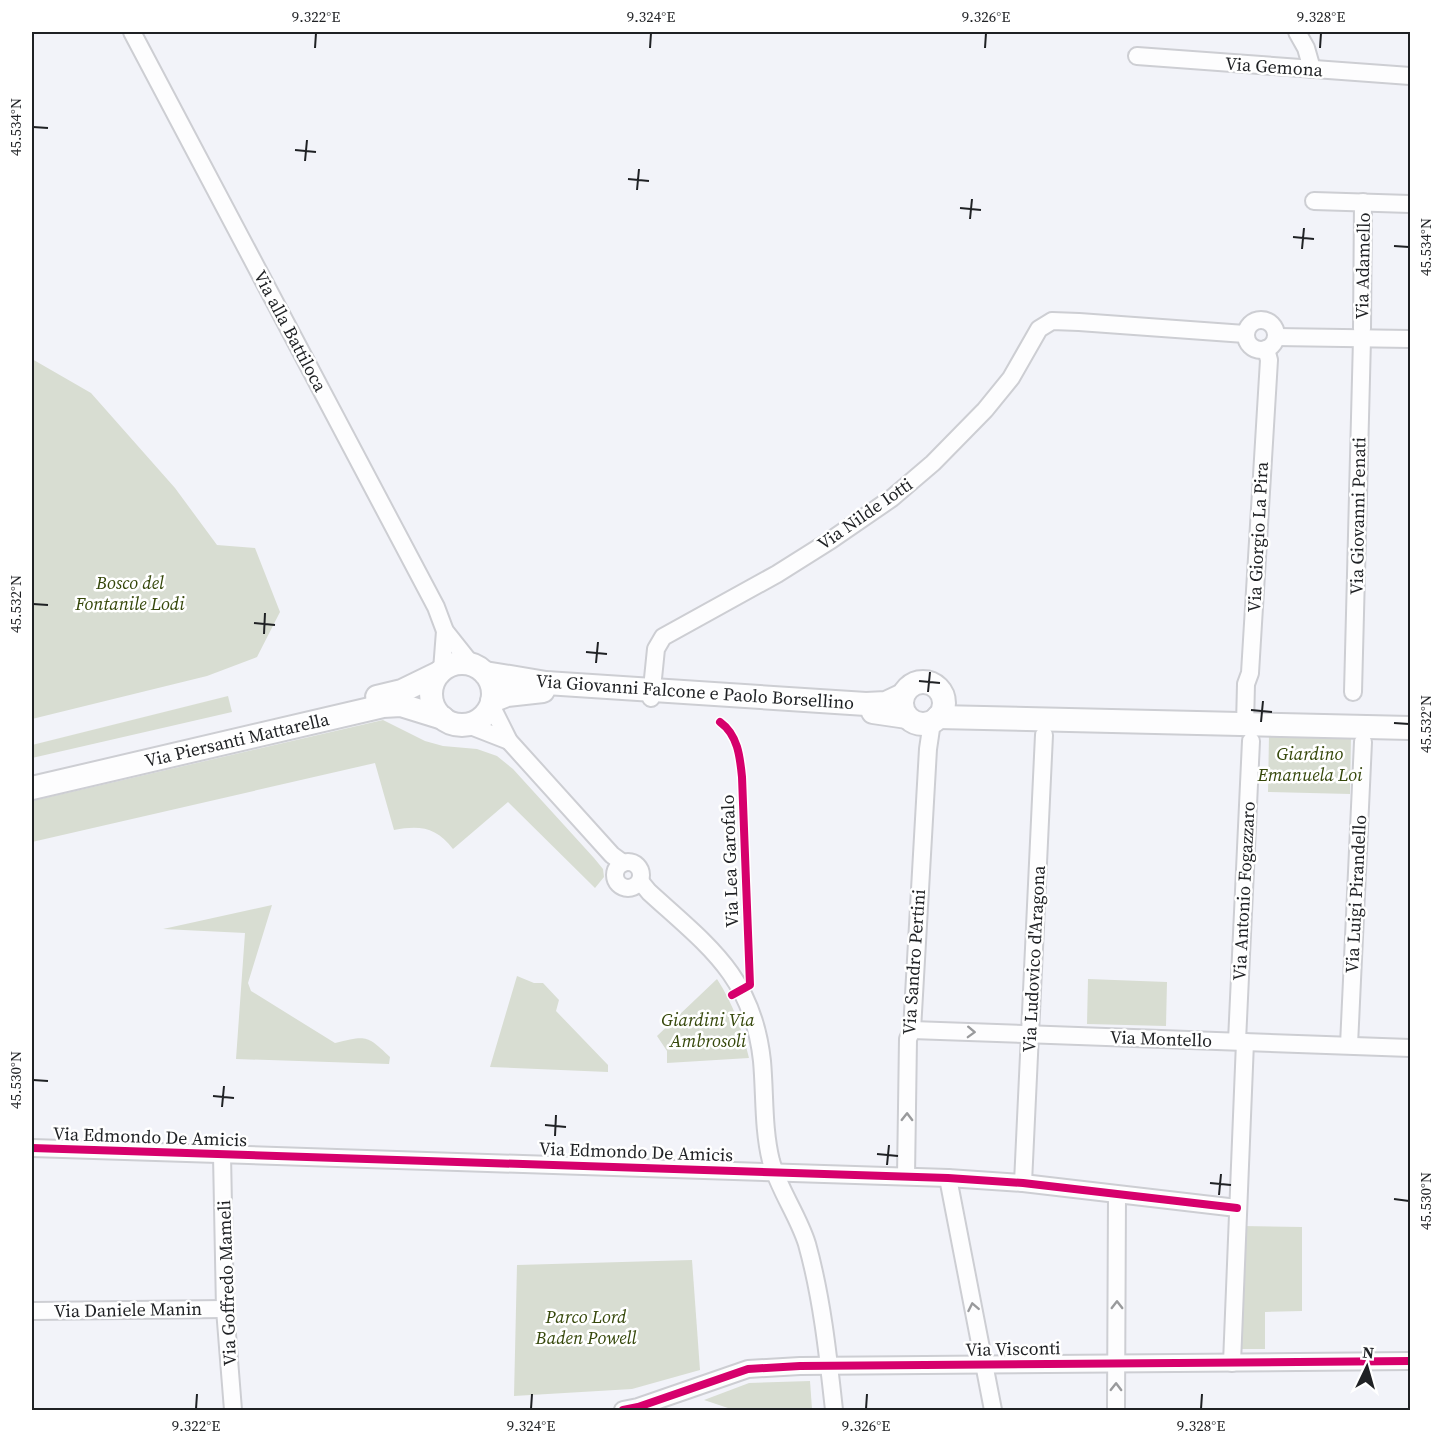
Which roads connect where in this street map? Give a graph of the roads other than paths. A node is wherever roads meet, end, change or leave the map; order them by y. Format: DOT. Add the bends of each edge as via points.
graph roads {
  1 [pos="132,32"];
  2 [pos="1297,32"];
  3 [pos="1137,56"];
  4 [pos="1312,69"];
  5 [pos="1410,76"];
  6 [pos="1314,201"];
  7 [pos="1363,202"];
  8 [pos="1410,204"];
  9 [pos="1245,334"];
  10 [pos="1362,334"];
  11 [pos="1410,339"];
  12 [pos="1271,343"];
  13 [pos="445,631"];
  14 [pos="479,669"];
  15 [pos="441,672"];
  16 [pos="1353,692"];
  17 [pos="651,694"];
  18 [pos="492,703"];
  19 [pos="924,713"];
  20 [pos="443,718"];
  21 [pos="1410,718"];
  22 [pos="468,724"];
  23 [pos="1247,727"];
  24 [pos="1410,728"];
  25 [pos="1044,735"];
  26 [pos="508,741"];
  27 [pos="1363,742"];
  28 [pos="32,777"];
  29 [pos="32,788"];
  30 [pos="912,1030"];
  31 [pos="1030,1034"];
  32 [pos="1241,1041"];
  33 [pos="1349,1046"];
  34 [pos="1410,1048"];
  35 [pos="32,1148"];
  36 [pos="222,1155"];
  37 [pos="774,1171"];
  38 [pos="906,1176"];
  39 [pos="948,1178"];
  40 [pos="1023,1184"];
  41 [pos="1118,1195"];
  42 [pos="1237,1208"];
  43 [pos="225,1309"];
  44 [pos="32,1311"];
  45 [pos="1410,1361"];
  46 [pos="1232,1363"];
  47 [pos="1116,1364"];
  48 [pos="984,1365"];
  49 [pos="829,1366"];
  50 [pos="233,1410"];
  51 [pos="623,1410"];
  52 [pos="834,1410"];
  53 [pos="993,1410"];
  54 [pos="1116,1410"];
  1 -- 13 [label="street, Via alla Battiloca" via="436,607"];
  2 -- 4 [label="street"];
  3 -- 4 [label="street, Via Gemona"];
  4 -- 5 [label="street, Via Gemona"];
  6 -- 7 [label="street, Via Adamello"];
  7 -- 8 [label="street, Via Adamello"];
  7 -- 10 [label="street, Via Adamello"];
  9 -- 12 [label="street" via="1254,349"];
  9 -- 12 [label="street" via="1252,322 1263,320 1274,328"];
  9 -- 17 [label="street, Via Nilde Iotti" via="1052,321 1039,329 1011,378 985,410 892,498 777,574 663,637 656,649"];
  10 -- 11 [label="street"];
  10 -- 12 [label="street"];
  10 -- 16 [label="street, Via Giovanni Penati"];
  12 -- 23 [label="street, Via Giorgio La Pira" via="1250,673 1246,684"];
  13 -- 14 [label="street, Via alla Battiloca"];
  13 -- 15 [label="street, Via alla Battiloca"];
  14 -- 15 [label="street" via="454,664"];
  14 -- 17 [label="street, Via Giovanni Falcone e Paolo Borsellino" via="540,682"];
  14 -- 18 [label="street" via="492,686"];
  15 -- 20 [label="street" via="433,682 431,697"];
  15 -- 28 [label="street, Via Piersanti Mattarella" via="392,694"];
  17 -- 18 [label="street, Via Giovanni Falcone e Paolo Borsellino" via="539,690 507,695"];
  17 -- 19 [label="street, Via Giovanni Falcone e Paolo Borsellino"];
  18 -- 22 [label="street" via="483,717"];
  18 -- 26 [label="street"];
  19 -- 23 [label="street, Via Giovanni Falcone e Paolo Borsellino" via="955,706"];
  19 -- 30 [label="street, Via Sandro Pertini" via="928,749"];
  20 -- 22 [label="street"];
  20 -- 29 [label="street, Via Piersanti Mattarella" via="401,705 383,706"];
  21 -- 23 [label="street"];
  22 -- 26 [label="street"];
  23 -- 24 [label="street"];
  23 -- 32 [label="street, Via Antonio Fogazzaro"];
  25 -- 31 [label="street, Via Ludovico d'Aragona"];
  26 -- 37 [label="street" via="617,863 638,866 641,887 718,955 734,976 746,999 760,1048"];
  27 -- 33 [label="street, Via Luigi Pirandello"];
  30 -- 31 [label="street, Via Montello, one-way"];
  38 -- 30 [label="street, Via Sandro Pertini, one-way" via="908,1039"];
  31 -- 32 [label="street, Via Montello"];
  31 -- 40 [label="street, Via Ludovico d'Aragona"];
  32 -- 33 [label="street, Via Montello"];
  32 -- 42 [label="street, Via Antonio Fogazzaro"];
  33 -- 34 [label="street, Via Montello"];
  35 -- 36 [label="street, Via Edmondo De Amicis"];
  36 -- 37 [label="street, Via Edmondo De Amicis"];
  36 -- 43 [label="street, Via Goffredo Mameli"];
  37 -- 38 [label="street, Via Edmondo De Amicis"];
  37 -- 49 [label="street" via="807,1244"];
  38 -- 39 [label="street, Via Edmondo De Amicis"];
  39 -- 40 [label="street, Via Edmondo De Amicis"];
  48 -- 39 [label="street, one-way"];
  40 -- 41 [label="street, Via Edmondo De Amicis"];
  41 -- 42 [label="street, Via Edmondo De Amicis"];
  47 -- 41 [label="street, one-way"];
  42 -- 46 [label="street, Via Antonio Fogazzaro"];
  43 -- 44 [label="street, Via Daniele Manin"];
  43 -- 50 [label="street, Via Goffredo Mameli"];
  45 -- 46 [label="street, Via Visconti"];
  46 -- 47 [label="street, Via Visconti"];
  47 -- 48 [label="street, Via Visconti"];
  54 -- 47 [label="street, one-way"];
  48 -- 49 [label="street, Via Visconti"];
  48 -- 53 [label="street"];
  49 -- 51 [label="street, Via Visconti" via="753,1368"];
  49 -- 52 [label="street"];
}
